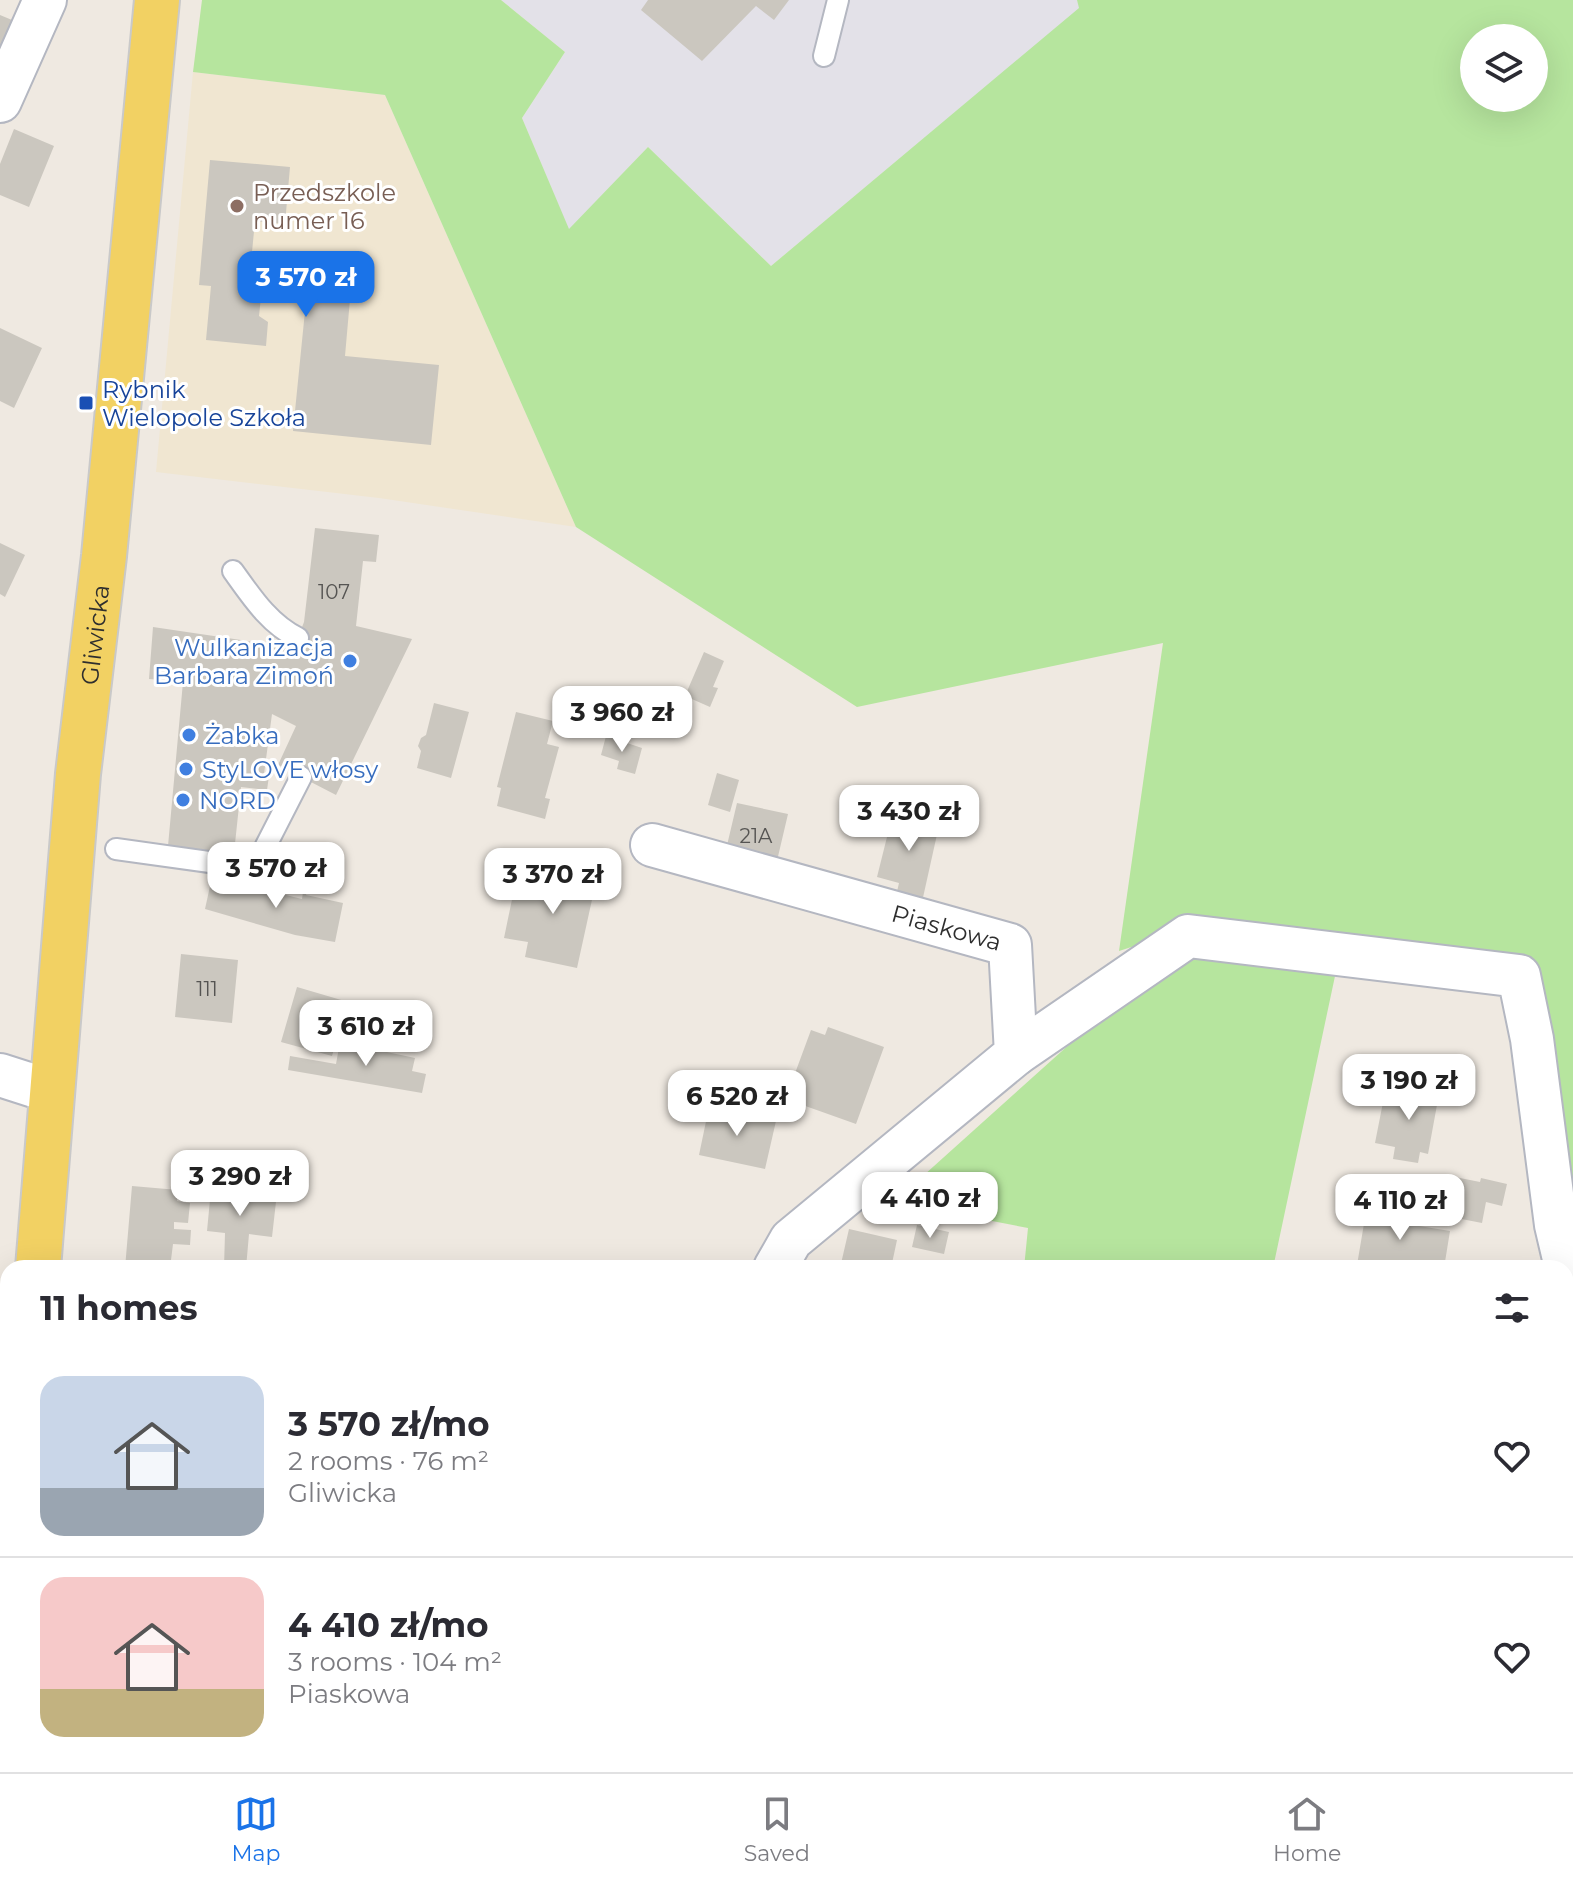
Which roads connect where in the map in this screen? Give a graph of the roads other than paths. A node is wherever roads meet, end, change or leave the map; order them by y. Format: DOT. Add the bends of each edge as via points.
graph roads {
  1 [pos="45,0"];
  2 [pos="157,0"];
  3 [pos="838,0"];
  4 [pos="824,56"];
  5 [pos="0,101"];
  6 [pos="233,571"];
  7 [pos="298,638"];
  8 [pos="301,777"];
  9 [pos="652,845"];
  10 [pos="116,849"];
  11 [pos="255,867"];
  12 [pos="281,872"];
  13 [pos="1016,1054"];
  14 [pos="0,1075"];
  15 [pos="53,1092"];
  16 [pos="39,1260"];
  17 [pos="780,1260"];
  18 [pos="1564,1260"];
  1 -- 5 [label="street"];
  2 -- 15 [label="main road, Gliwicka" via="78,774"];
  3 -- 4 [label="lane"];
  6 -- 7 [label="lane" via="259,607"];
  8 -- 11 [label="lane"];
  9 -- 13 [label="street, Piaskowa" via="1010,945"];
  10 -- 11 [label="lane"];
  11 -- 12 [label="lane"];
  13 -- 17 [label="street" via="791,1240"];
  13 -- 18 [label="street" via="1188,936 1519,976"];
  14 -- 15 [label="street"];
  15 -- 16 [label="main road, Gliwicka"];
}
